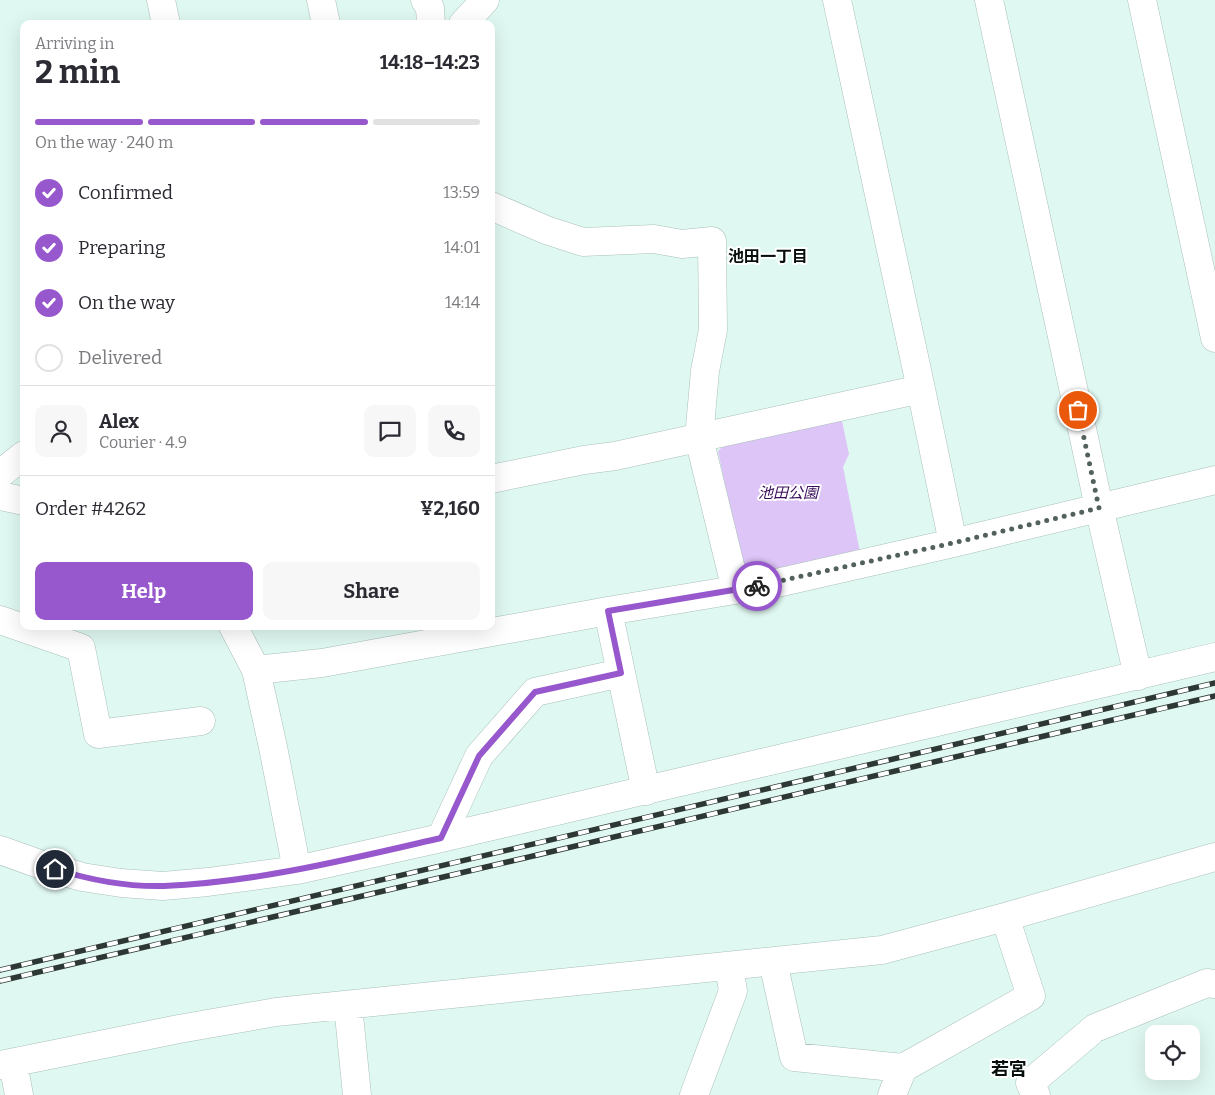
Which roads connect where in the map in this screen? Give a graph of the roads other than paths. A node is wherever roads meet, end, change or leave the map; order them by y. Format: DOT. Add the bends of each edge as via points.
graph roads {
  1 [pos="161,0"];
  2 [pos="321,0"];
  3 [pos="426,0"];
  4 [pos="485,0"];
  5 [pos="837,0"];
  6 [pos="989,0"];
  7 [pos="1142,0"];
  8 [pos="165,20"];
  9 [pos="325,20"];
  10 [pos="431,20"];
  11 [pos="466,20"];
  12 [pos="495,208"];
  13 [pos="1215,338"];
  14 [pos="921,389"];
  15 [pos="699,438"];
  16 [pos="20,458"];
  17 [pos="0,474"];
  18 [pos="495,478"];
  19 [pos="1215,480"];
  20 [pos="0,496"];
  21 [pos="20,500"];
  22 [pos="1099,508"];
  23 [pos="953,543"];
  24 [pos="736,590"];
  25 [pos="608,611"];
  26 [pos="0,620"];
  27 [pos="20,627"];
  28 [pos="29,630"];
  29 [pos="235,630"];
  30 [pos="1215,657"];
  31 [pos="256,670"];
  32 [pos="621,673"];
  33 [pos="1138,676"];
  34 [pos="201,721"];
  35 [pos="646,790"];
  36 [pos="441,838"];
  37 [pos="0,850"];
  38 [pos="1215,857"];
  39 [pos="297,870"];
  40 [pos="1005,917"];
  41 [pos="773,962"];
  42 [pos="729,966"];
  43 [pos="1215,984"];
  44 [pos="348,1004"];
  45 [pos="6,1064"];
  46 [pos="903,1068"];
  47 [pos="19,1095"];
  48 [pos="357,1095"];
  49 [pos="694,1095"];
  50 [pos="892,1095"];
  51 [pos="1036,1095"];
  1 -- 8 [label="street"];
  2 -- 9 [label="street"];
  3 -- 10 [label="street"];
  4 -- 11 [label="street"];
  5 -- 14 [label="street"];
  6 -- 22 [label="street"];
  7 -- 13 [label="street"];
  12 -- 15 [label="street" via="584,242 654,239 682,244 712,241 713,330 705,371"];
  14 -- 15 [label="street"];
  14 -- 23 [label="street"];
  15 -- 18 [label="street"];
  15 -- 24 [label="street"];
  16 -- 17 [label="street"];
  19 -- 22 [label="street"];
  20 -- 21 [label="street"];
  22 -- 23 [label="street"];
  22 -- 33 [label="street"];
  23 -- 24 [label="street"];
  24 -- 25 [label="street"];
  25 -- 31 [label="street" via="322,663"];
  25 -- 32 [label="street"];
  26 -- 27 [label="street"];
  28 -- 34 [label="street" via="81,648 98,734"];
  29 -- 31 [label="street"];
  30 -- 33 [label="street"];
  31 -- 39 [label="street"];
  32 -- 35 [label="street"];
  32 -- 36 [label="street" via="535,692 479,756"];
  33 -- 35 [label="street"];
  35 -- 36 [label="street"];
  36 -- 39 [label="street"];
  37 -- 39 [label="street" via="82,877 162,886"];
  38 -- 40 [label="street"];
  40 -- 41 [label="street" via="882,950"];
  40 -- 46 [label="street" via="1030,996"];
  41 -- 42 [label="street"];
  41 -- 46 [label="street" via="794,1057"];
  42 -- 44 [label="street"];
  42 -- 49 [label="street" via="733,991"];
  43 -- 51 [label="street" via="1207,984 1095,1028 1030,1083"];
  44 -- 45 [label="street" via="188,1027"];
  44 -- 48 [label="street"];
  45 -- 47 [label="street"];
  46 -- 50 [label="street"];
}
